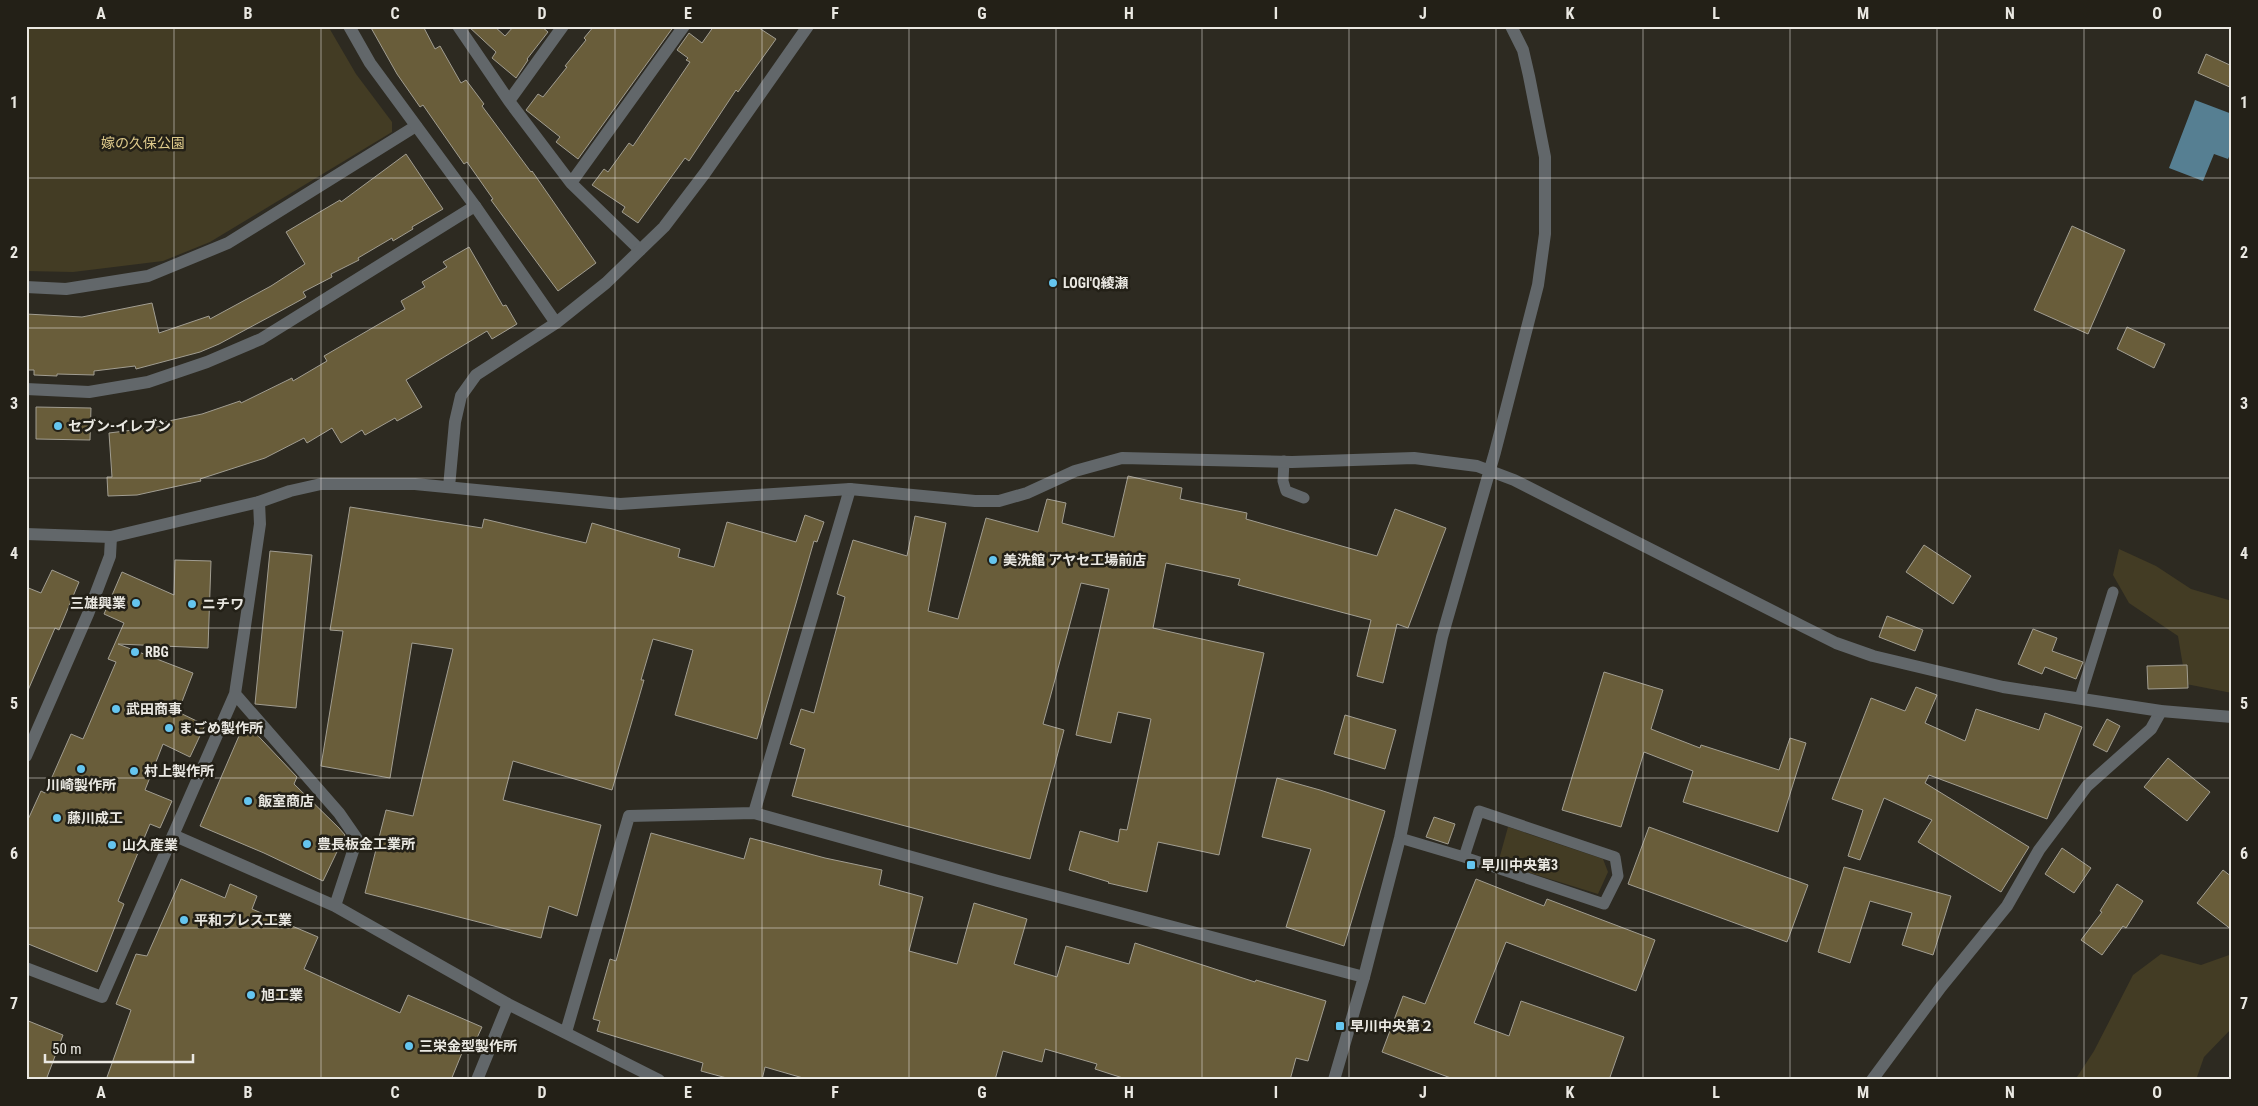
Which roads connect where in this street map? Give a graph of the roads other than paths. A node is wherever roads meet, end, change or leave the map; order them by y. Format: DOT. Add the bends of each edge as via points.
graph roads {
  1 [pos="349,26"];
  2 [pos="458,26"];
  3 [pos="563,26"];
  4 [pos="684,26"];
  5 [pos="808,26"];
  6 [pos="1511,26"];
  7 [pos="509,101"];
  8 [pos="416,126"];
  9 [pos="571,183"];
  10 [pos="475,206"];
  11 [pos="640,250"];
  12 [pos="26,287"];
  13 [pos="556,323"];
  14 [pos="26,389"];
  15 [pos="1284,462"];
  16 [pos="1489,471"];
  17 [pos="449,487"];
  18 [pos="850,489"];
  19 [pos="1304,498"];
  20 [pos="259,502"];
  21 [pos="26,534"];
  22 [pos="111,537"];
  23 [pos="2113,592"];
  24 [pos="235,694"];
  25 [pos="2080,698"];
  26 [pos="2161,711"];
  27 [pos="2232,717"];
  28 [pos="26,756"];
  29 [pos="754,813"];
  30 [pos="173,835"];
  31 [pos="1400,838"];
  32 [pos="1464,857"];
  33 [pos="335,906"];
  34 [pos="26,968"];
  35 [pos="1364,977"];
  36 [pos="508,1004"];
  37 [pos="566,1032"];
  38 [pos="477,1080"];
  39 [pos="659,1080"];
  40 [pos="1334,1080"];
  41 [pos="1872,1080"];
  1 -- 8 [label="street" via="370,63"];
  2 -- 7 [label="street"];
  3 -- 7 [label="street"];
  4 -- 9 [label="street"];
  5 -- 11 [label="street" via="700,181 664,227"];
  6 -- 16 [label="street" via="1523,50 1545,157 1545,234 1538,285"];
  7 -- 9 [label="street"];
  8 -- 10 [label="street"];
  8 -- 12 [label="street" via="228,243 202,254 148,276 66,288"];
  9 -- 11 [label="street"];
  10 -- 13 [label="street"];
  10 -- 14 [label="street" via="261,339 207,362 148,382 89,392"];
  11 -- 13 [label="street" via="606,283"];
  13 -- 17 [label="street" via="476,375 461,396 455,422"];
  15 -- 16 [label="street" via="1414,458 1463,463"];
  15 -- 18 [label="street" via="1122,458 999,501"];
  15 -- 19 [label="lane" via="1286,491"];
  16 -- 25 [label="street" via="1514,480 1836,643 1873,656 2003,688"];
  16 -- 31 [label="street" via="1442,637"];
  17 -- 18 [label="street" via="620,504"];
  17 -- 20 [label="street" via="321,484 290,490"];
  18 -- 29 [label="street"];
  20 -- 22 [label="street"];
  20 -- 24 [label="street" via="260,524"];
  21 -- 22 [label="street"];
  22 -- 28 [label="street" via="110,556 91,606"];
  23 -- 25 [label="lane"];
  24 -- 30 [label="street"];
  24 -- 33 [label="street" via="339,813 357,839"];
  25 -- 26 [label="street"];
  26 -- 27 [label="street"];
  26 -- 41 [label="street" via="2151,729 2087,786 2039,850 2007,906"];
  29 -- 35 [label="street"];
  29 -- 37 [label="street" via="629,816"];
  30 -- 33 [label="street"];
  30 -- 34 [label="street" via="102,998"];
  31 -- 32 [label="lane"];
  31 -- 35 [label="street"];
  32 -- 32 [label="lane" via="1479,811 1615,857 1618,876 1604,904"];
  33 -- 36 [label="street"];
  35 -- 40 [label="street"];
  36 -- 37 [label="street"];
  36 -- 38 [label="street"];
  37 -- 39 [label="street"];
}
